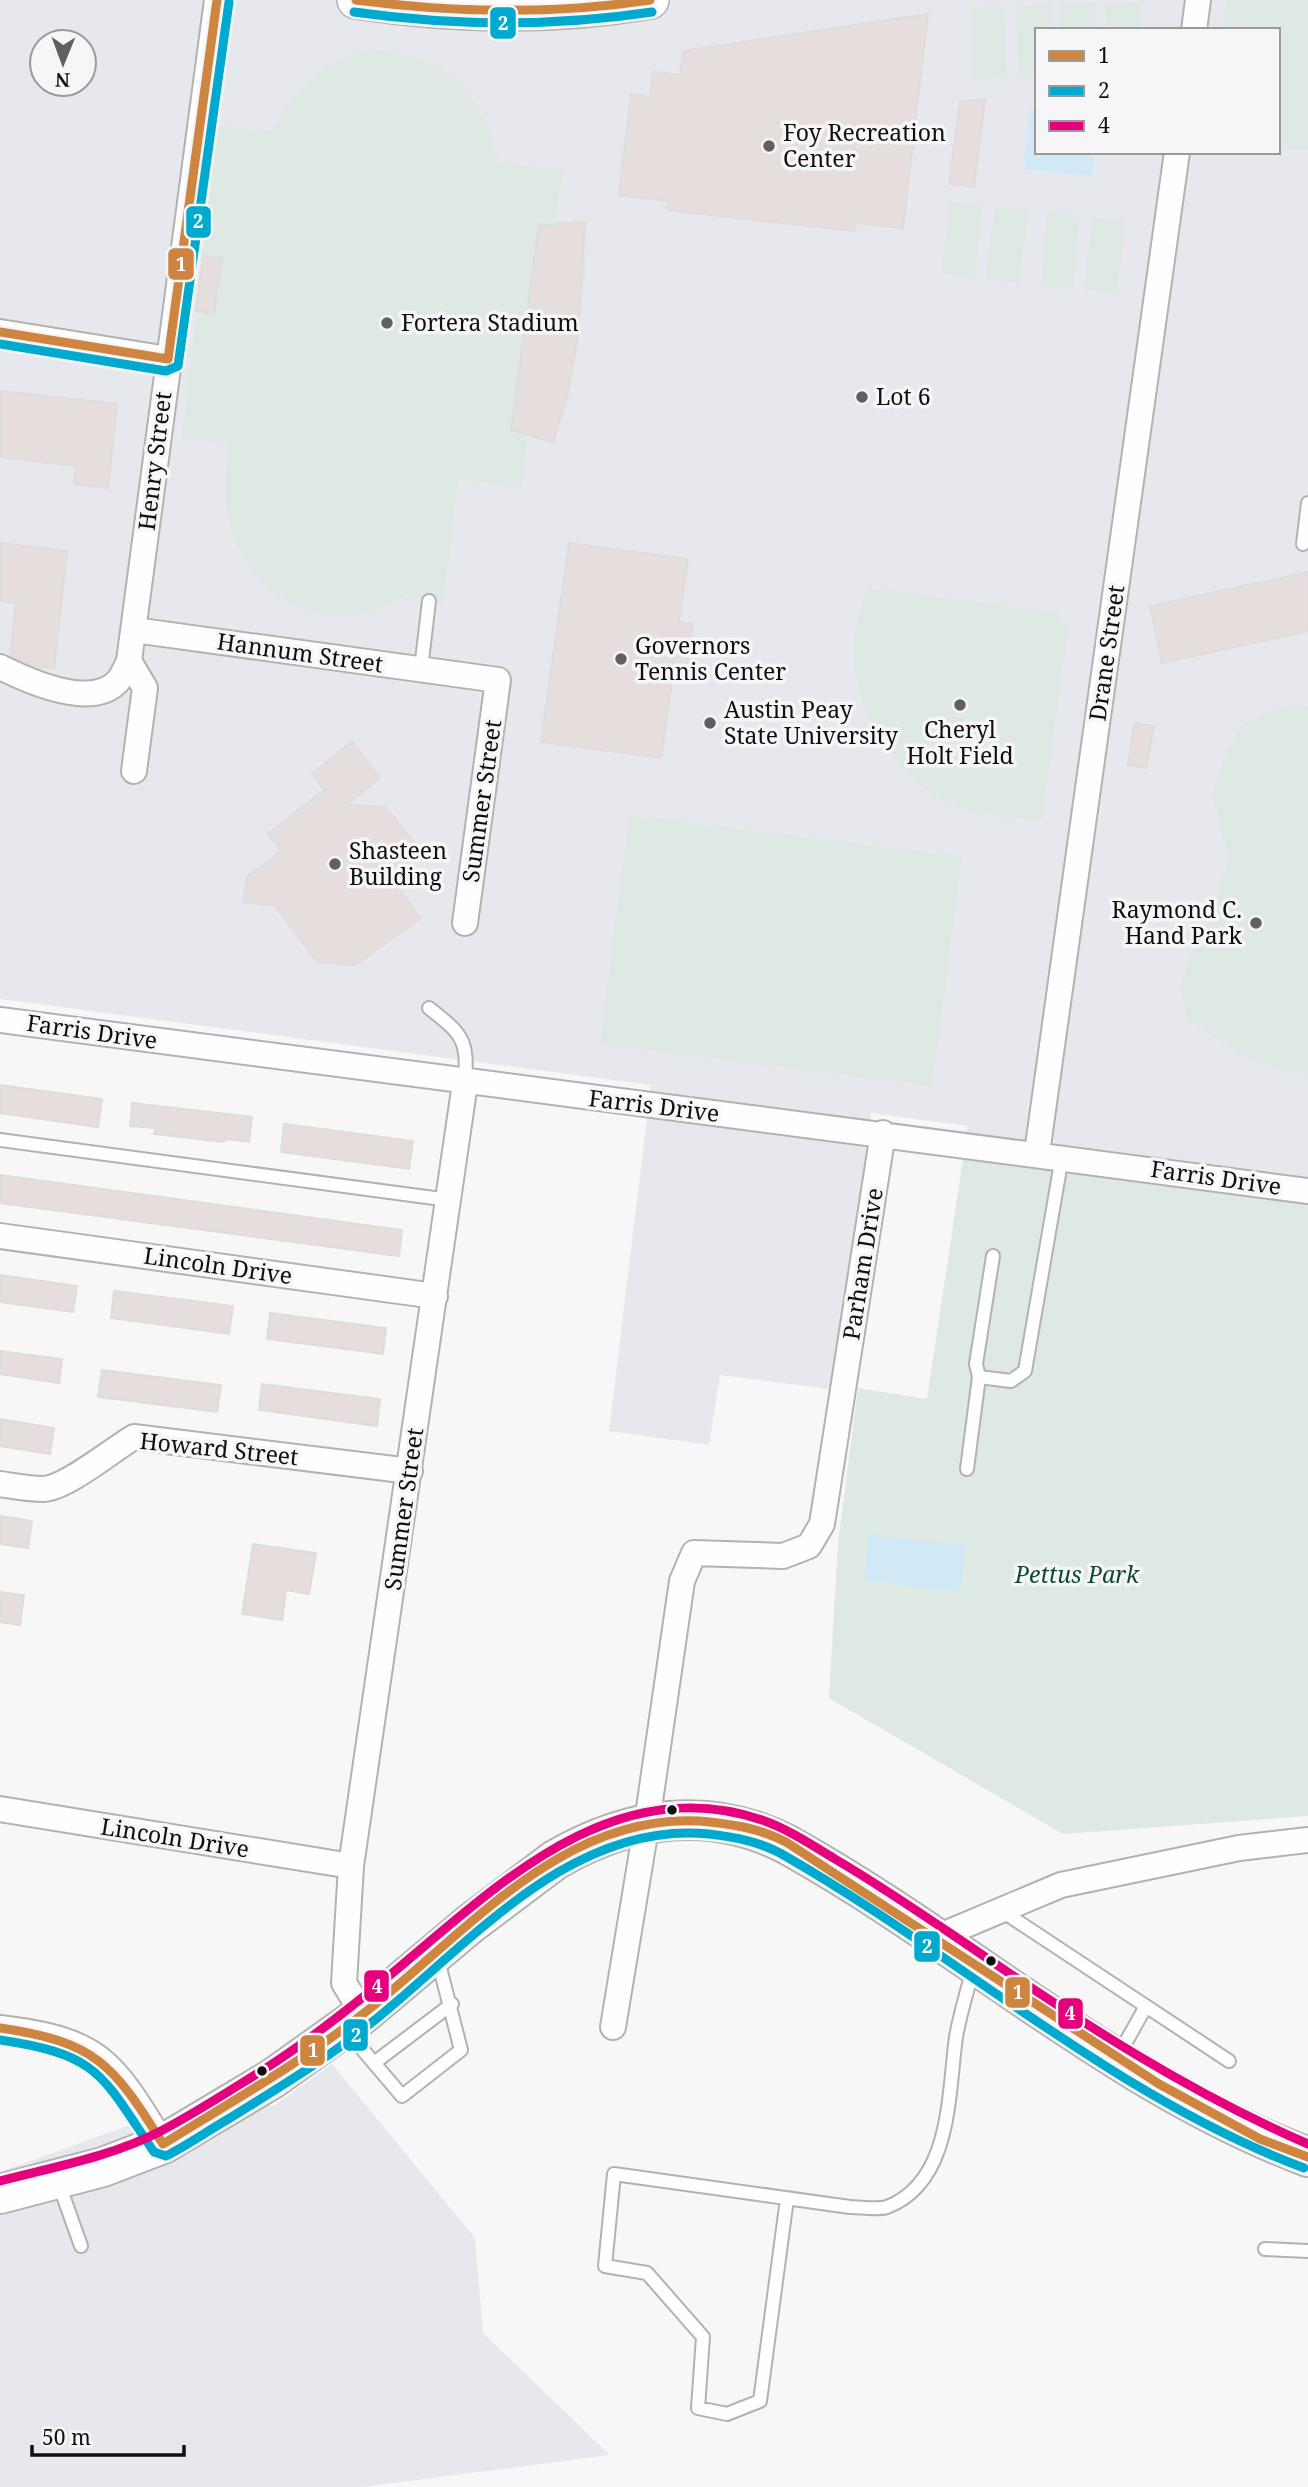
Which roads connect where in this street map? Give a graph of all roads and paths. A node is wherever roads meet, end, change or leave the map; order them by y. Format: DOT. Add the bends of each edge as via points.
graph roads {
  1 [pos="217,0"];
  2 [pos="356,0"];
  3 [pos="650,0"];
  4 [pos="1198,0"];
  5 [pos="1194,28"];
  6 [pos="1177,154"];
  7 [pos="0,332"];
  8 [pos="168,359"];
  9 [pos="1308,503"];
  10 [pos="1303,544"];
  11 [pos="429,601"];
  12 [pos="134,630"];
  13 [pos="129,661"];
  14 [pos="0,667"];
  15 [pos="421,669"];
  16 [pos="498,680"];
  17 [pos="134,771"];
  18 [pos="465,923"];
  19 [pos="429,1008"];
  20 [pos="0,1020"];
  21 [pos="465,1083"];
  22 [pos="883,1133"];
  23 [pos="0,1140"];
  24 [pos="1037,1153"];
  25 [pos="1062,1157"];
  26 [pos="1308,1191"];
  27 [pos="449,1200"];
  28 [pos="0,1236"];
  29 [pos="993,1256"];
  30 [pos="435,1296"];
  31 [pos="979,1377"];
  32 [pos="967,1469"];
  33 [pos="410,1471"];
  34 [pos="0,1484"];
  35 [pos="0,1809"];
  36 [pos="648,1822"];
  37 [pos="1308,1840"];
  38 [pos="351,1866"];
  39 [pos="1002,1911"];
  40 [pos="935,1938"];
  41 [pos="436,1952"];
  42 [pos="974,1962"];
  43 [pos="452,2004"];
  44 [pos="1145,2008"];
  45 [pos="354,2021"];
  46 [pos="613,2027"];
  47 [pos="0,2028"];
  48 [pos="1117,2058"];
  49 [pos="1229,2061"];
  50 [pos="374,2063"];
  51 [pos="163,2144"];
  52 [pos="1308,2157"];
  53 [pos="58,2180"];
  54 [pos="0,2194"];
  55 [pos="787,2199"];
  56 [pos="81,2246"];
  57 [pos="1265,2249"];
  58 [pos="1308,2251"];
  1 -- 8 [label="street, Henry Street"];
  2 -- 3 [label="main road" via="511,15 600,9"];
  4 -- 5 [label="street"];
  6 -- 24 [label="street, Drane Street"];
  7 -- 8 [label="street"];
  8 -- 12 [label="street, Henry Street"];
  9 -- 10 [label="lane"];
  11 -- 15 [label="lane"];
  12 -- 13 [label="street"];
  12 -- 15 [label="street, Hannum Street"];
  13 -- 14 [label="street" via="118,682 101,692 80,694 33,684"];
  13 -- 17 [label="street" via="145,688"];
  15 -- 16 [label="street, Hannum Street"];
  16 -- 18 [label="street, Summer Street"];
  19 -- 21 [label="lane" via="459,1032 467,1050"];
  20 -- 21 [label="street, Farris Drive"];
  21 -- 22 [label="street, Farris Drive"];
  21 -- 27 [label="street, Summer Street"];
  22 -- 24 [label="street, Farris Drive"];
  22 -- 36 [label="street, Parham Drive" via="822,1524 809,1546 783,1556 694,1553 682,1581"];
  23 -- 27 [label="lane"];
  24 -- 25 [label="street, Farris Drive"];
  25 -- 26 [label="street, Farris Drive"];
  25 -- 31 [label="lane" via="1025,1371 1011,1381"];
  27 -- 30 [label="street, Summer Street"];
  28 -- 30 [label="street, Lincoln Drive"];
  29 -- 31 [label="lane" via="976,1364"];
  30 -- 33 [label="street, Summer Street"];
  31 -- 32 [label="lane"];
  33 -- 34 [label="street, Howard Street" via="134,1437 70,1481 46,1489"];
  33 -- 38 [label="street, Summer Street"];
  35 -- 38 [label="street, Lincoln Drive"];
  36 -- 40 [label="highway" via="679,1819 764,1832"];
  36 -- 41 [label="highway" via="601,1836 555,1860"];
  36 -- 46 [label="street, Parham Drive"];
  37 -- 39 [label="street" via="1239,1848 1061,1885"];
  38 -- 45 [label="street, Summer Street" via="344,1983"];
  39 -- 40 [label="street"];
  39 -- 44 [label="lane"];
  40 -- 42 [label="highway"];
  41 -- 43 [label="lane"];
  41 -- 45 [label="highway"];
  42 -- 48 [label="highway"];
  42 -- 55 [label="lane" via="957,2033 941,2141 929,2172 912,2191 886,2207"];
  43 -- 50 [label="lane"];
  43 -- 50 [label="lane" via="461,2050 402,2096"];
  44 -- 48 [label="lane"];
  44 -- 49 [label="lane"];
  45 -- 50 [label="lane"];
  45 -- 51 [label="highway" via="272,2079"];
  47 -- 51 [label="street" via="69,2041 111,2066"];
  48 -- 52 [label="highway" via="1201,2109"];
  51 -- 53 [label="highway"];
  53 -- 54 [label="highway"];
  53 -- 56 [label="lane"];
  55 -- 55 [label="lane" via="614,2174 606,2266 647,2273 703,2337 698,2407 727,2414 760,2400"];
  57 -- 58 [label="lane"];
}
